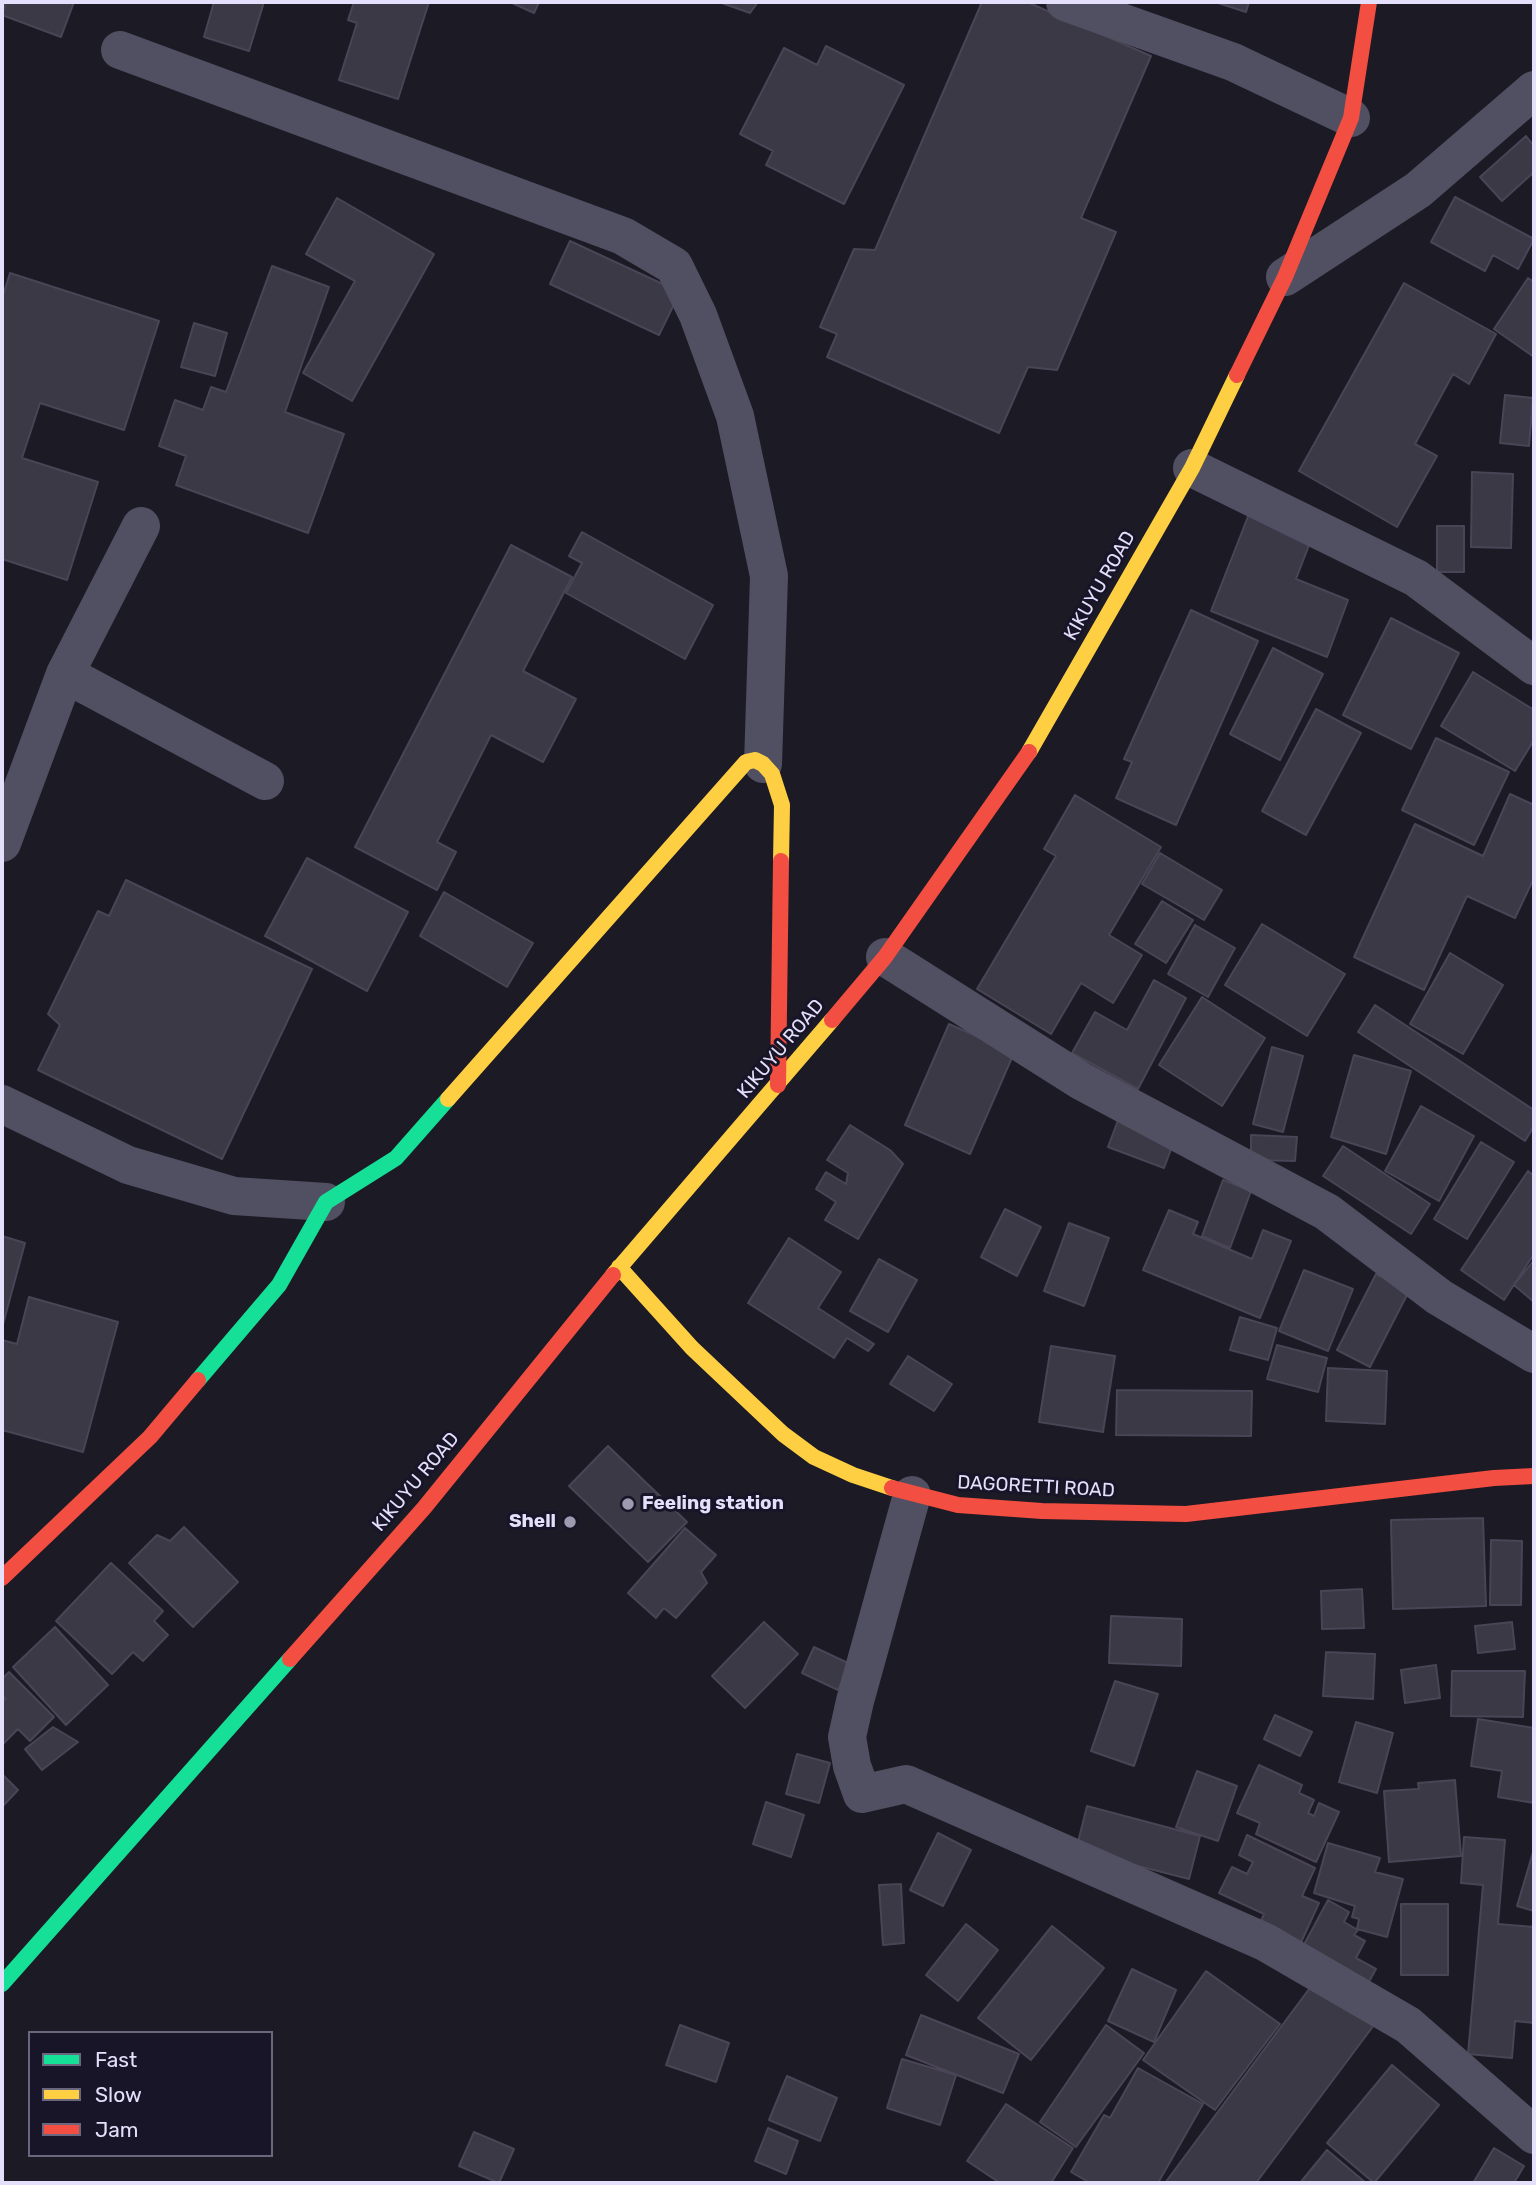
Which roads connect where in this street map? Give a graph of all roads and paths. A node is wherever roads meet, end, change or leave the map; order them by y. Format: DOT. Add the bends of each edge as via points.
graph roads {
  1 [pos="1065,2"];
  2 [pos="1369,2"];
  3 [pos="120,50"];
  4 [pos="1534,90"];
  5 [pos="1351,118"];
  6 [pos="1285,277"];
  7 [pos="1192,468"];
  8 [pos="141,526"];
  9 [pos="1534,666"];
  10 [pos="65,674"];
  11 [pos="763,764"];
  12 [pos="265,781"];
  13 [pos="2,843"];
  14 [pos="885,957"];
  15 [pos="778,1085"];
  16 [pos="2,1104"];
  17 [pos="326,1202"];
  18 [pos="619,1267"];
  19 [pos="1534,1354"];
  20 [pos="1534,1476"];
  21 [pos="912,1495"];
  22 [pos="2,1578"];
  23 [pos="2,1984"];
  24 [pos="1534,2135"];
  1 -- 5 [label="street" via="1233,62"];
  2 -- 5 [label="main road, KIKUYU ROAD"];
  3 -- 11 [label="street" via="623,236 674,265 698,315 735,416 769,576"];
  4 -- 6 [label="street" via="1418,190"];
  5 -- 6 [label="main road, KIKUYU ROAD"];
  6 -- 7 [label="main road, KIKUYU ROAD"];
  7 -- 9 [label="street" via="1416,578"];
  7 -- 14 [label="main road, KIKUYU ROAD" via="1035,742"];
  8 -- 10 [label="street"];
  10 -- 12 [label="street"];
  10 -- 13 [label="street"];
  11 -- 15 [label="main road" via="772,774 782,806"];
  11 -- 17 [label="main road" via="746,762 723,786 396,1158"];
  14 -- 15 [label="main road, KIKUYU ROAD"];
  14 -- 19 [label="street" via="1081,1081 1327,1212 1439,1297"];
  15 -- 18 [label="main road, KIKUYU ROAD"];
  16 -- 17 [label="street" via="128,1166 234,1196"];
  17 -- 22 [label="main road" via="279,1285 150,1437"];
  18 -- 21 [label="main road, DAGORETTI ROAD" via="692,1348 783,1434 814,1457"];
  18 -- 23 [label="main road, KIKUYU ROAD" via="424,1508"];
  20 -- 21 [label="main road, DAGORETTI ROAD" via="1186,1514 958,1505"];
  21 -- 24 [label="street" via="847,1737 862,1794 906,1784 1265,1942 1408,2025"];
}
